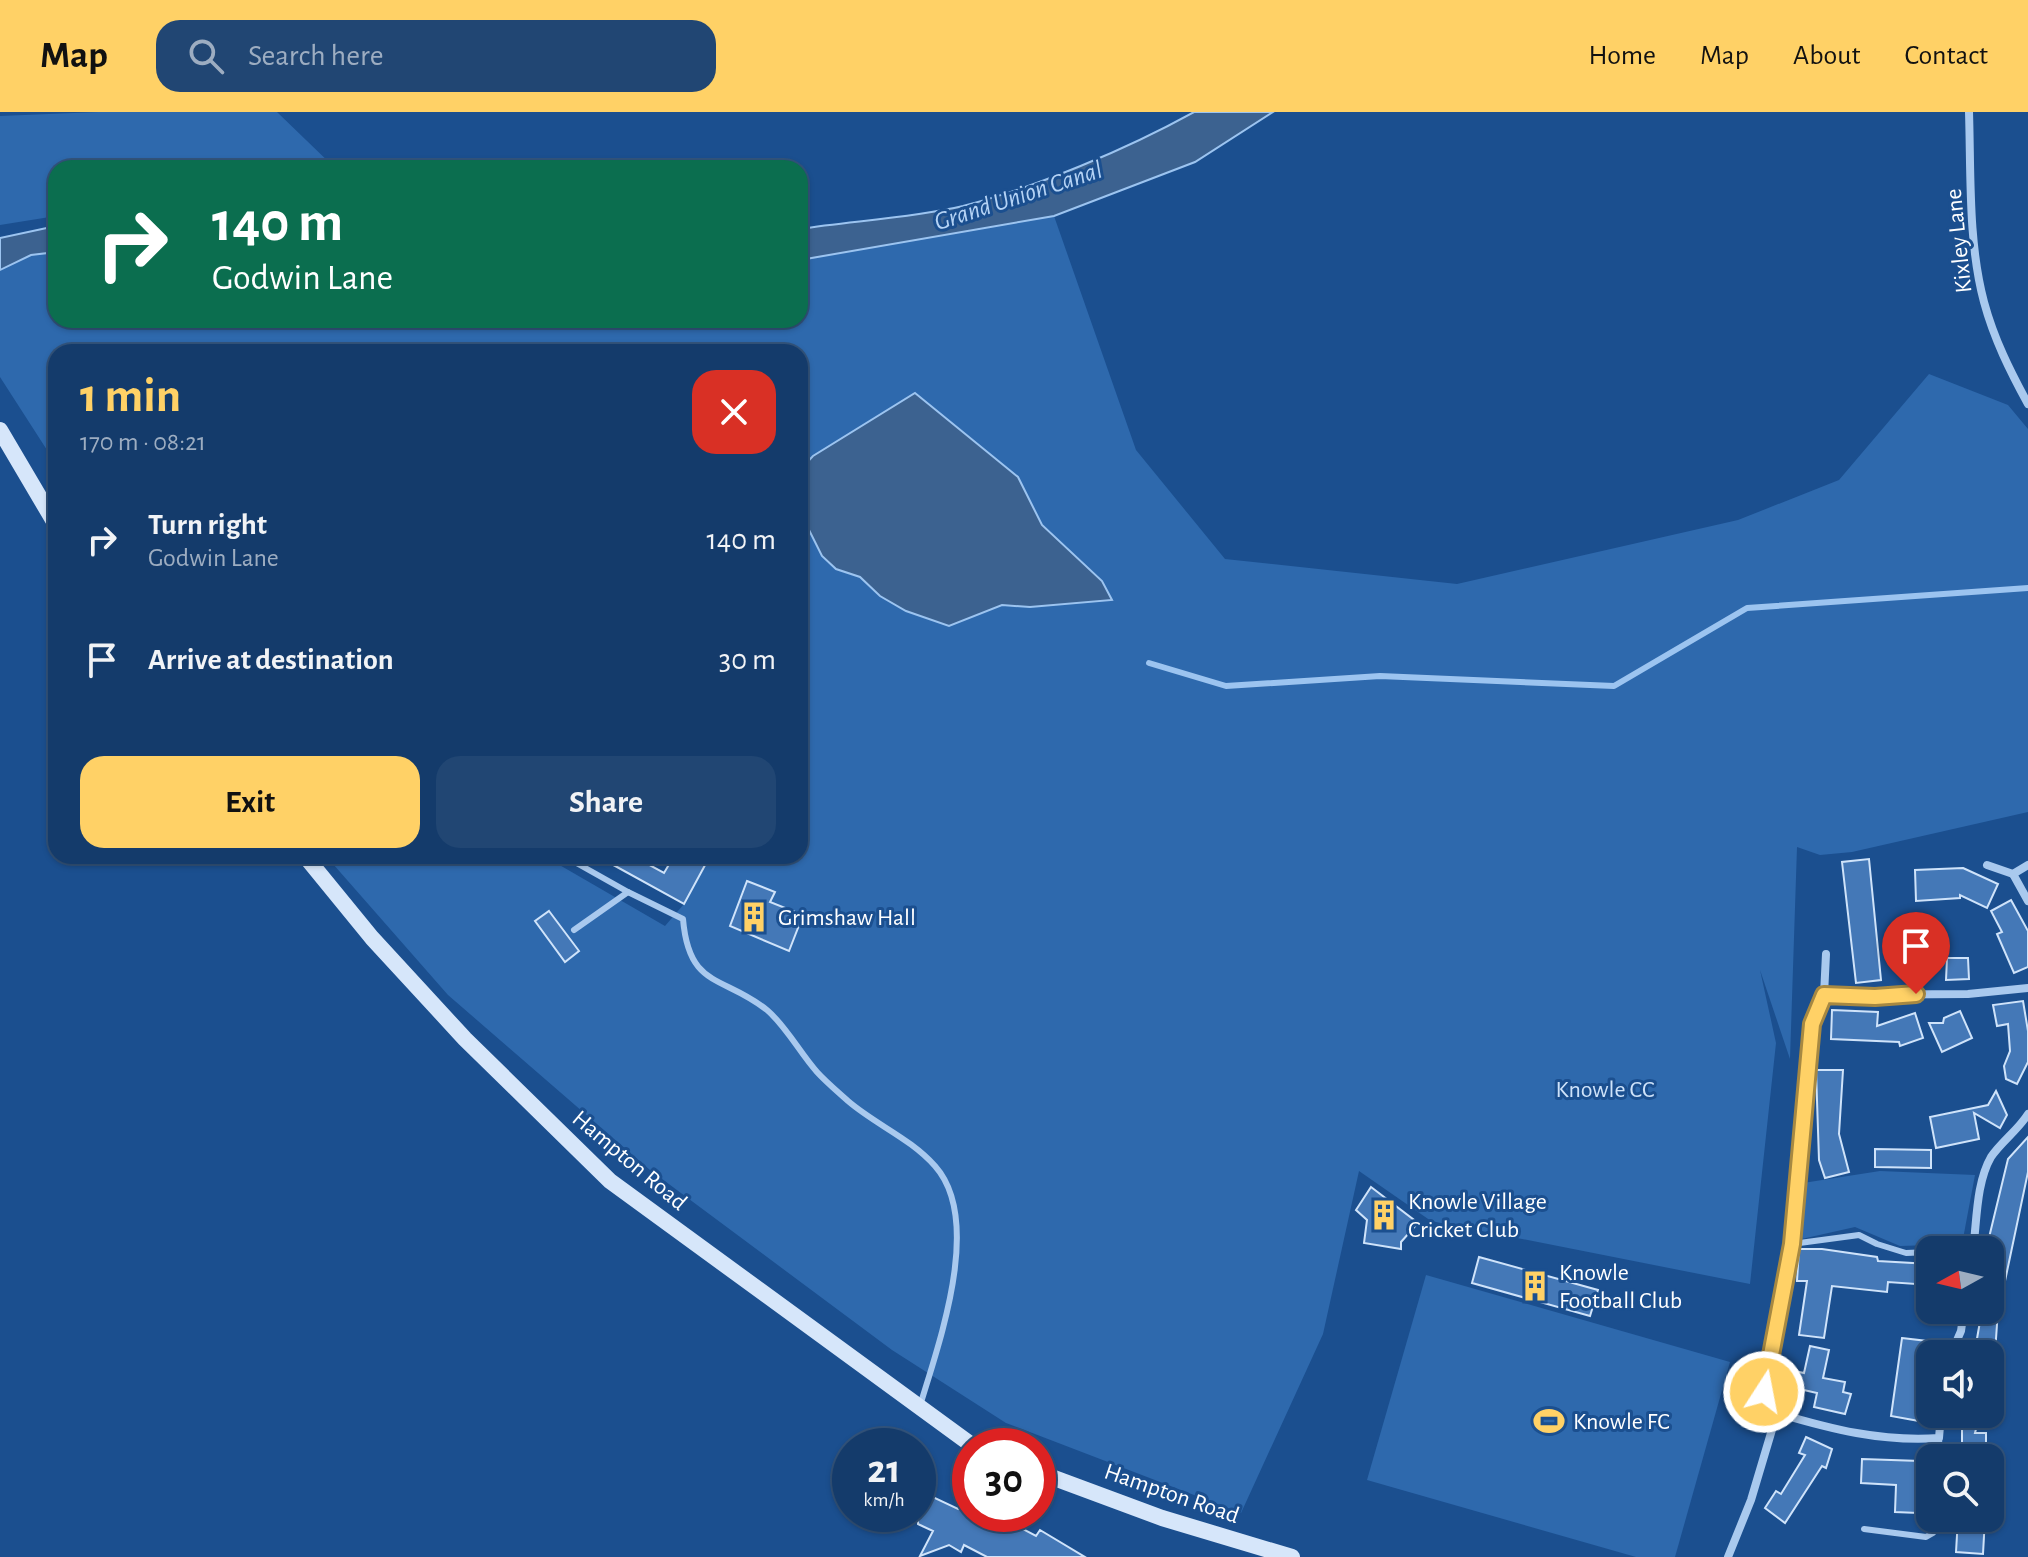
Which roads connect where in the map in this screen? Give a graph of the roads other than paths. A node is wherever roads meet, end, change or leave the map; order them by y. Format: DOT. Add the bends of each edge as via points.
graph roads {
  1 [pos="1969,112"];
  2 [pos="2028,404"];
  3 [pos="0,430"];
  4 [pos="48,511"];
  5 [pos="312,864"];
  6 [pos="578,864"];
  7 [pos="1987,865"];
  8 [pos="2028,865"];
  9 [pos="2013,874"];
  10 [pos="628,892"];
  11 [pos="2028,901"];
  12 [pos="574,930"];
  13 [pos="1826,954"];
  14 [pos="2028,988"];
  15 [pos="1824,995"];
  16 [pos="2028,1114"];
  17 [pos="1975,1236"];
  18 [pos="1792,1244"];
  19 [pos="1916,1253"];
  20 [pos="919,1409"];
  21 [pos="1777,1413"];
  22 [pos="1940,1428"];
  23 [pos="952,1432"];
  24 [pos="1939,1438"];
  25 [pos="1939,1444"];
  26 [pos="1056,1479"];
  27 [pos="1864,1529"];
  28 [pos="1933,1532"];
  29 [pos="1292,1557"];
  30 [pos="1728,1557"];
  1 -- 2 [label="street, Kixley Lane" via="1973,227 1983,300 2003,358"];
  3 -- 4 [label="street"];
  5 -- 20 [label="street, Hampton Road" via="465,1039 610,1181"];
  6 -- 10 [label="lane"];
  7 -- 9 [label="street"];
  8 -- 9 [label="street"];
  9 -- 11 [label="street"];
  10 -- 12 [label="lane"];
  10 -- 20 [label="lane" via="683,919 692,961 716,983 768,1011 819,1075 860,1111 914,1144 938,1169 956,1220 954,1290"];
  13 -- 15 [label="street"];
  14 -- 15 [label="street"];
  15 -- 18 [label="street" via="1812,1024"];
  16 -- 17 [label="street" via="1992,1156 1983,1177"];
  18 -- 19 [label="lane" via="1859,1235"];
  18 -- 21 [label="street" via="1764,1392"];
  20 -- 23 [label="street, Hampton Road"];
  21 -- 24 [label="street" via="1844,1433"];
  21 -- 30 [label="street"];
  22 -- 24 [label="street"];
  24 -- 25 [label="lane"];
  26 -- 29 [label="street, Hampton Road"];
  27 -- 28 [label="lane" via="1926,1537"];
}
